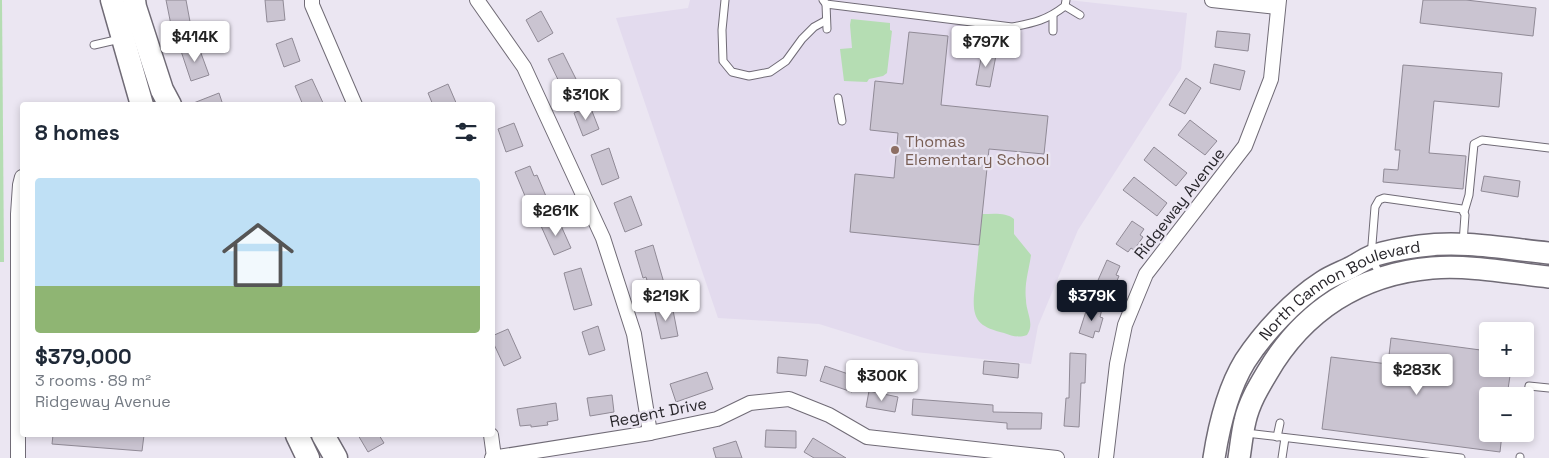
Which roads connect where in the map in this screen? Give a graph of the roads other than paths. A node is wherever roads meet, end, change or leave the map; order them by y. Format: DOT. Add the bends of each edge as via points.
graph roads {
  1 [pos="112,0"];
  2 [pos="134,0"];
  3 [pos="312,0"];
  4 [pos="477,0"];
  5 [pos="725,0"];
  6 [pos="1212,0"];
  7 [pos="824,2"];
  8 [pos="1065,3"];
  9 [pos="1278,3"];
  10 [pos="1053,15"];
  11 [pos="1080,15"];
  12 [pos="1053,30"];
  13 [pos="122,38"];
  14 [pos="94,45"];
  15 [pos="166,98"];
  16 [pos="838,98"];
  17 [pos="138,102"];
  18 [pos="147,102"];
  19 [pos="355,102"];
  20 [pos="842,121"];
  21 [pos="1549,148"];
  22 [pos="20,185"];
  23 [pos="1464,212"];
  24 [pos="1463,244"];
  25 [pos="1549,253"];
  26 [pos="1371,257"];
  27 [pos="1381,277"];
  28 [pos="1549,277"];
  29 [pos="1529,387"];
  30 [pos="1549,388"];
  31 [pos="1280,423"];
  32 [pos="650,433"];
  33 [pos="1243,433"];
  34 [pos="298,437"];
  35 [pos="324,437"];
  36 [pos="491,437"];
  37 [pos="1281,437"];
  38 [pos="18,458"];
  39 [pos="308,458"];
  40 [pos="336,458"];
  41 [pos="493,458"];
  42 [pos="1057,458"];
  43 [pos="1106,458"];
  44 [pos="1214,458"];
  45 [pos="1239,458"];
  46 [pos="1282,458"];
  47 [pos="1461,458"];
  1 -- 13 [label="highway"];
  2 -- 15 [label="highway"];
  3 -- 19 [label="street"];
  4 -- 32 [label="street" via="524,66 603,238 634,334"];
  5 -- 7 [label="lane" via="723,61 732,72 749,76 770,72 786,61 814,27 826,25"];
  6 -- 9 [label="street"];
  7 -- 10 [label="lane" via="1012,27 1036,23"];
  8 -- 10 [label="lane"];
  8 -- 11 [label="lane"];
  9 -- 43 [label="street, Ridgeway Avenue" via="1271,79 1245,146 1146,274 1125,325"];
  10 -- 12 [label="lane"];
  13 -- 14 [label="lane"];
  13 -- 17 [label="highway"];
  15 -- 18 [label="street"];
  16 -- 20 [label="lane"];
  21 -- 23 [label="lane" via="1482,140 1474,144"];
  22 -- 38 [label="street"];
  23 -- 24 [label="lane"];
  23 -- 26 [label="lane" via="1462,209 1384,198 1379,200 1375,207"];
  24 -- 25 [label="main road, North Cannon Boulevard"];
  24 -- 26 [label="main road, North Cannon Boulevard" via="1393,250"];
  26 -- 27 [label="lane"];
  26 -- 44 [label="main road, North Cannon Boulevard" via="1322,282 1291,307 1260,340 1236,379"];
  27 -- 28 [label="main road, North Cannon Boulevard" via="1433,268 1477,268"];
  27 -- 33 [label="main road, North Cannon Boulevard" via="1335,299 1308,320 1280,351 1255,393"];
  29 -- 30 [label="lane"];
  31 -- 37 [label="lane"];
  32 -- 41 [label="street, Regent Drive"];
  32 -- 42 [label="street, Regent Drive" via="717,419 750,403 789,399 828,415 867,437"];
  33 -- 37 [label="lane"];
  33 -- 45 [label="main road, North Cannon Boulevard"];
  34 -- 39 [label="highway"];
  35 -- 40 [label="highway"];
  36 -- 41 [label="street"];
  37 -- 46 [label="lane"];
  37 -- 47 [label="lane"];
}
